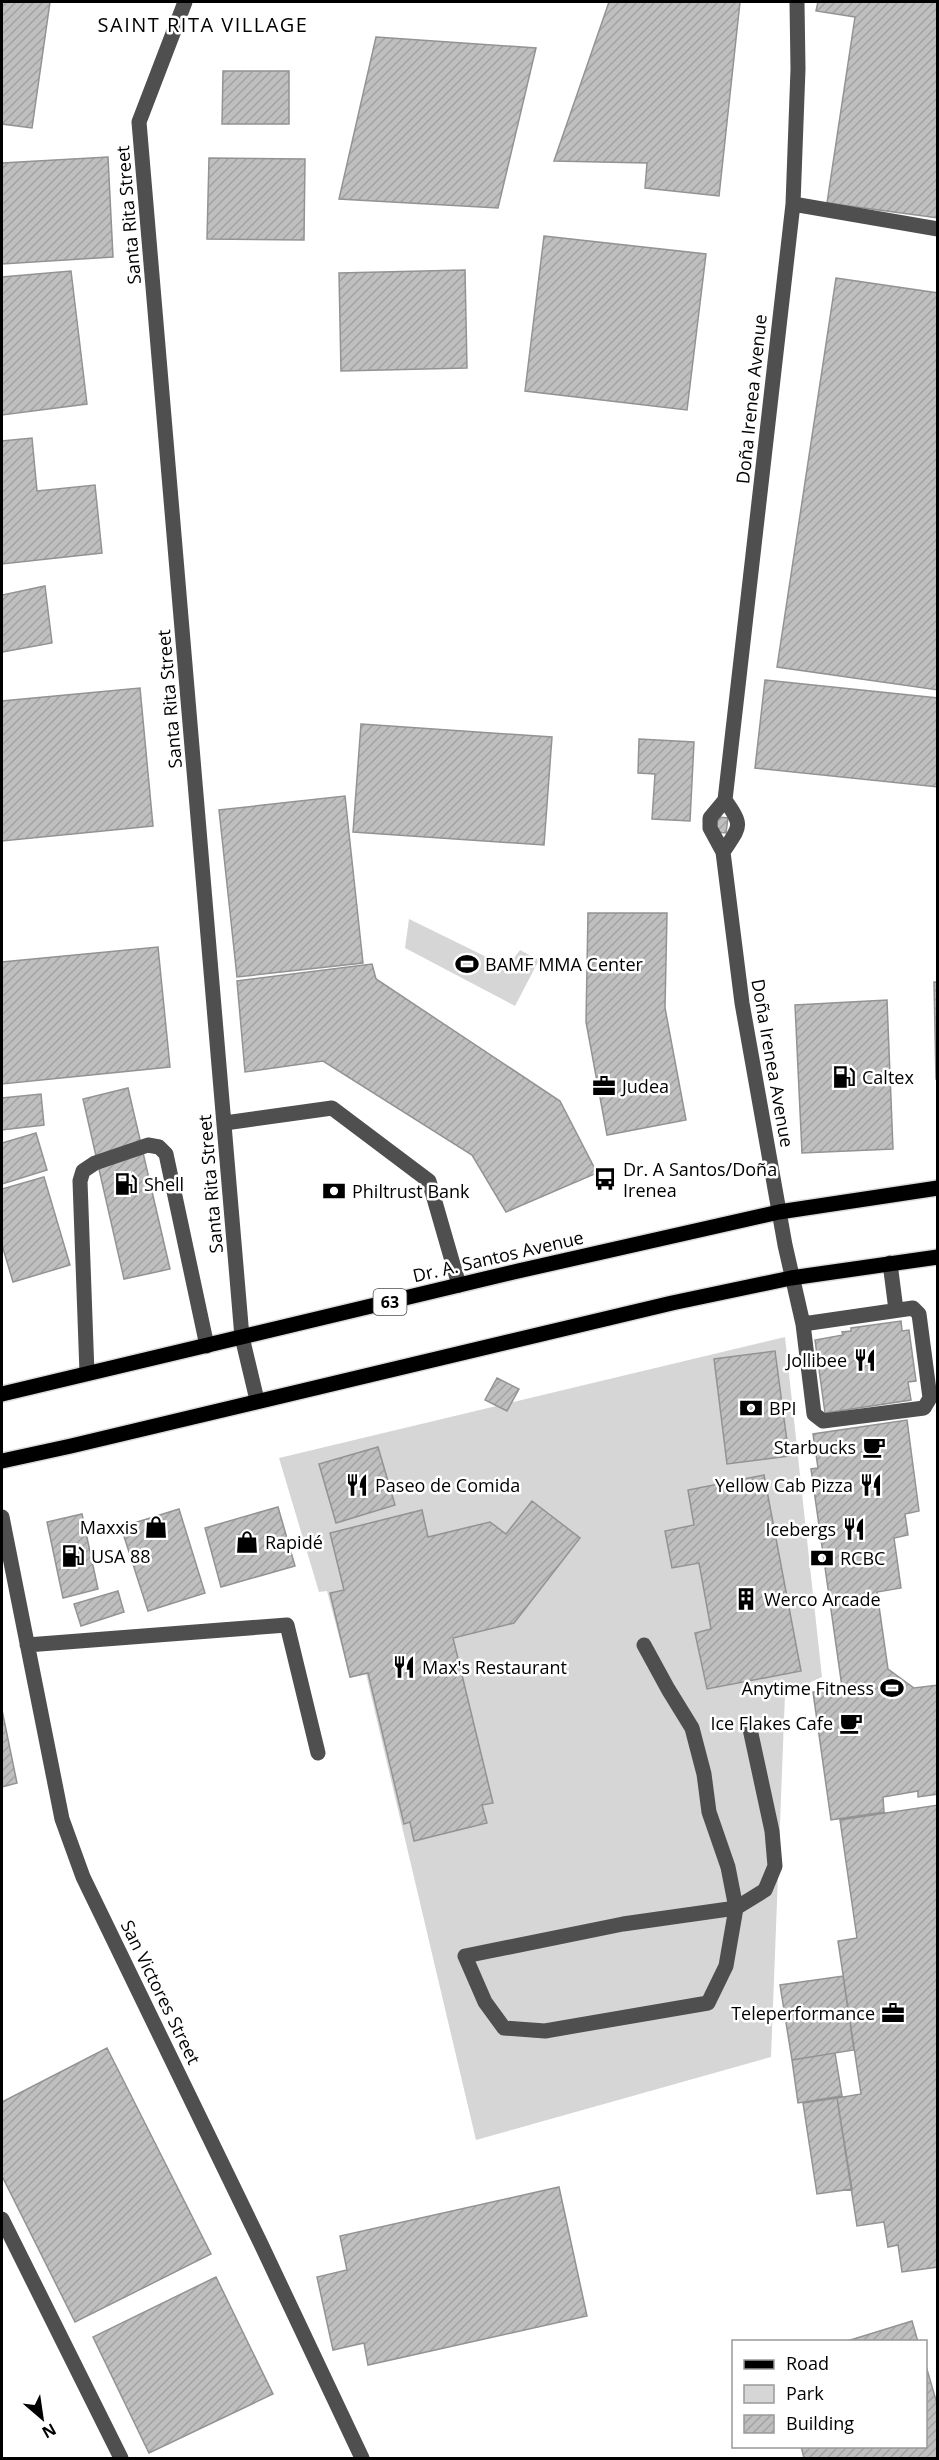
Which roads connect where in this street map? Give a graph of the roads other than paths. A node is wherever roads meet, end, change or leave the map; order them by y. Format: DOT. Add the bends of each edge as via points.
graph roads {
  1 [pos="184,2"];
  2 [pos="797,2"];
  3 [pos="793,204"];
  4 [pos="938,229"];
  5 [pos="725,800"];
  6 [pos="723,852"];
  7 [pos="225,1124"];
  8 [pos="938,1188"];
  9 [pos="779,1212"];
  10 [pos="938,1257"];
  11 [pos="891,1263"];
  12 [pos="791,1278"];
  13 [pos="459,1285"];
  14 [pos="896,1310"];
  15 [pos="803,1324"];
  16 [pos="242,1337"];
  17 [pos="207,1346"];
  18 [pos="932,1364"];
  19 [pos="87,1373"];
  20 [pos="2,1394"];
  21 [pos="257,1400"];
  22 [pos="2,1461"];
  23 [pos="2,1517"];
  24 [pos="27,1645"];
  25 [pos="644,1645"];
  26 [pos="750,1729"];
  27 [pos="318,1753"];
  28 [pos="736,1908"];
  29 [pos="2,2219"];
  30 [pos="121,2458"];
  31 [pos="362,2458"];
  1 -- 7 [label="street, Santa Rita Street" via="140,122"];
  2 -- 3 [label="street, Doña Irenea Avenue"];
  3 -- 4 [label="street"];
  3 -- 5 [label="street, Doña Irenea Avenue"];
  5 -- 6 [label="street" via="738,819 738,828"];
  5 -- 6 [label="street, Doña Irenea Avenue" via="710,818 710,828"];
  6 -- 9 [label="street, Doña Irenea Avenue" via="742,1003"];
  7 -- 13 [label="street" via="332,1108 429,1181"];
  7 -- 16 [label="street, Santa Rita Street"];
  8 -- 9 [label="main road, Dr. A. Santos Avenue / 63"];
  9 -- 12 [label="street, Doña Irenea Avenue"];
  9 -- 13 [label="main road, Dr. A. Santos Avenue / 63"];
  10 -- 11 [label="main road"];
  11 -- 12 [label="main road"];
  11 -- 14 [label="street"];
  12 -- 15 [label="street, Doña Irenea Avenue"];
  12 -- 21 [label="main road"];
  13 -- 16 [label="main road, Dr. A. Santos Avenue / 63"];
  14 -- 15 [label="street"];
  14 -- 18 [label="street" via="913,1308 919,1314"];
  15 -- 18 [label="street, Doña Irenea Avenue" via="814,1414 822,1421 924,1408 930,1398"];
  16 -- 17 [label="main road, Dr. A. Santos Avenue / 63"];
  16 -- 21 [label="street, Santa Rita Street"];
  17 -- 19 [label="main road, Dr. A. Santos Avenue / 63"];
  17 -- 19 [label="street" via="166,1154 159,1147 148,1145 94,1163 83,1171 80,1181"];
  19 -- 20 [label="main road, Dr. A. Santos Avenue / 63"];
  21 -- 22 [label="main road"];
  23 -- 24 [label="street, San Victores Street"];
  24 -- 27 [label="street" via="287,1625"];
  24 -- 31 [label="street, San Victores Street" via="62,1819 83,1877"];
  25 -- 28 [label="street" via="692,1728 709,1812 728,1867"];
  26 -- 28 [label="street" via="772,1830 775,1866 765,1890"];
  28 -- 28 [label="street" via="623,1924 465,1956 485,2002 504,2028 545,2031 708,2003 726,1966"];
  29 -- 30 [label="street"];
}
